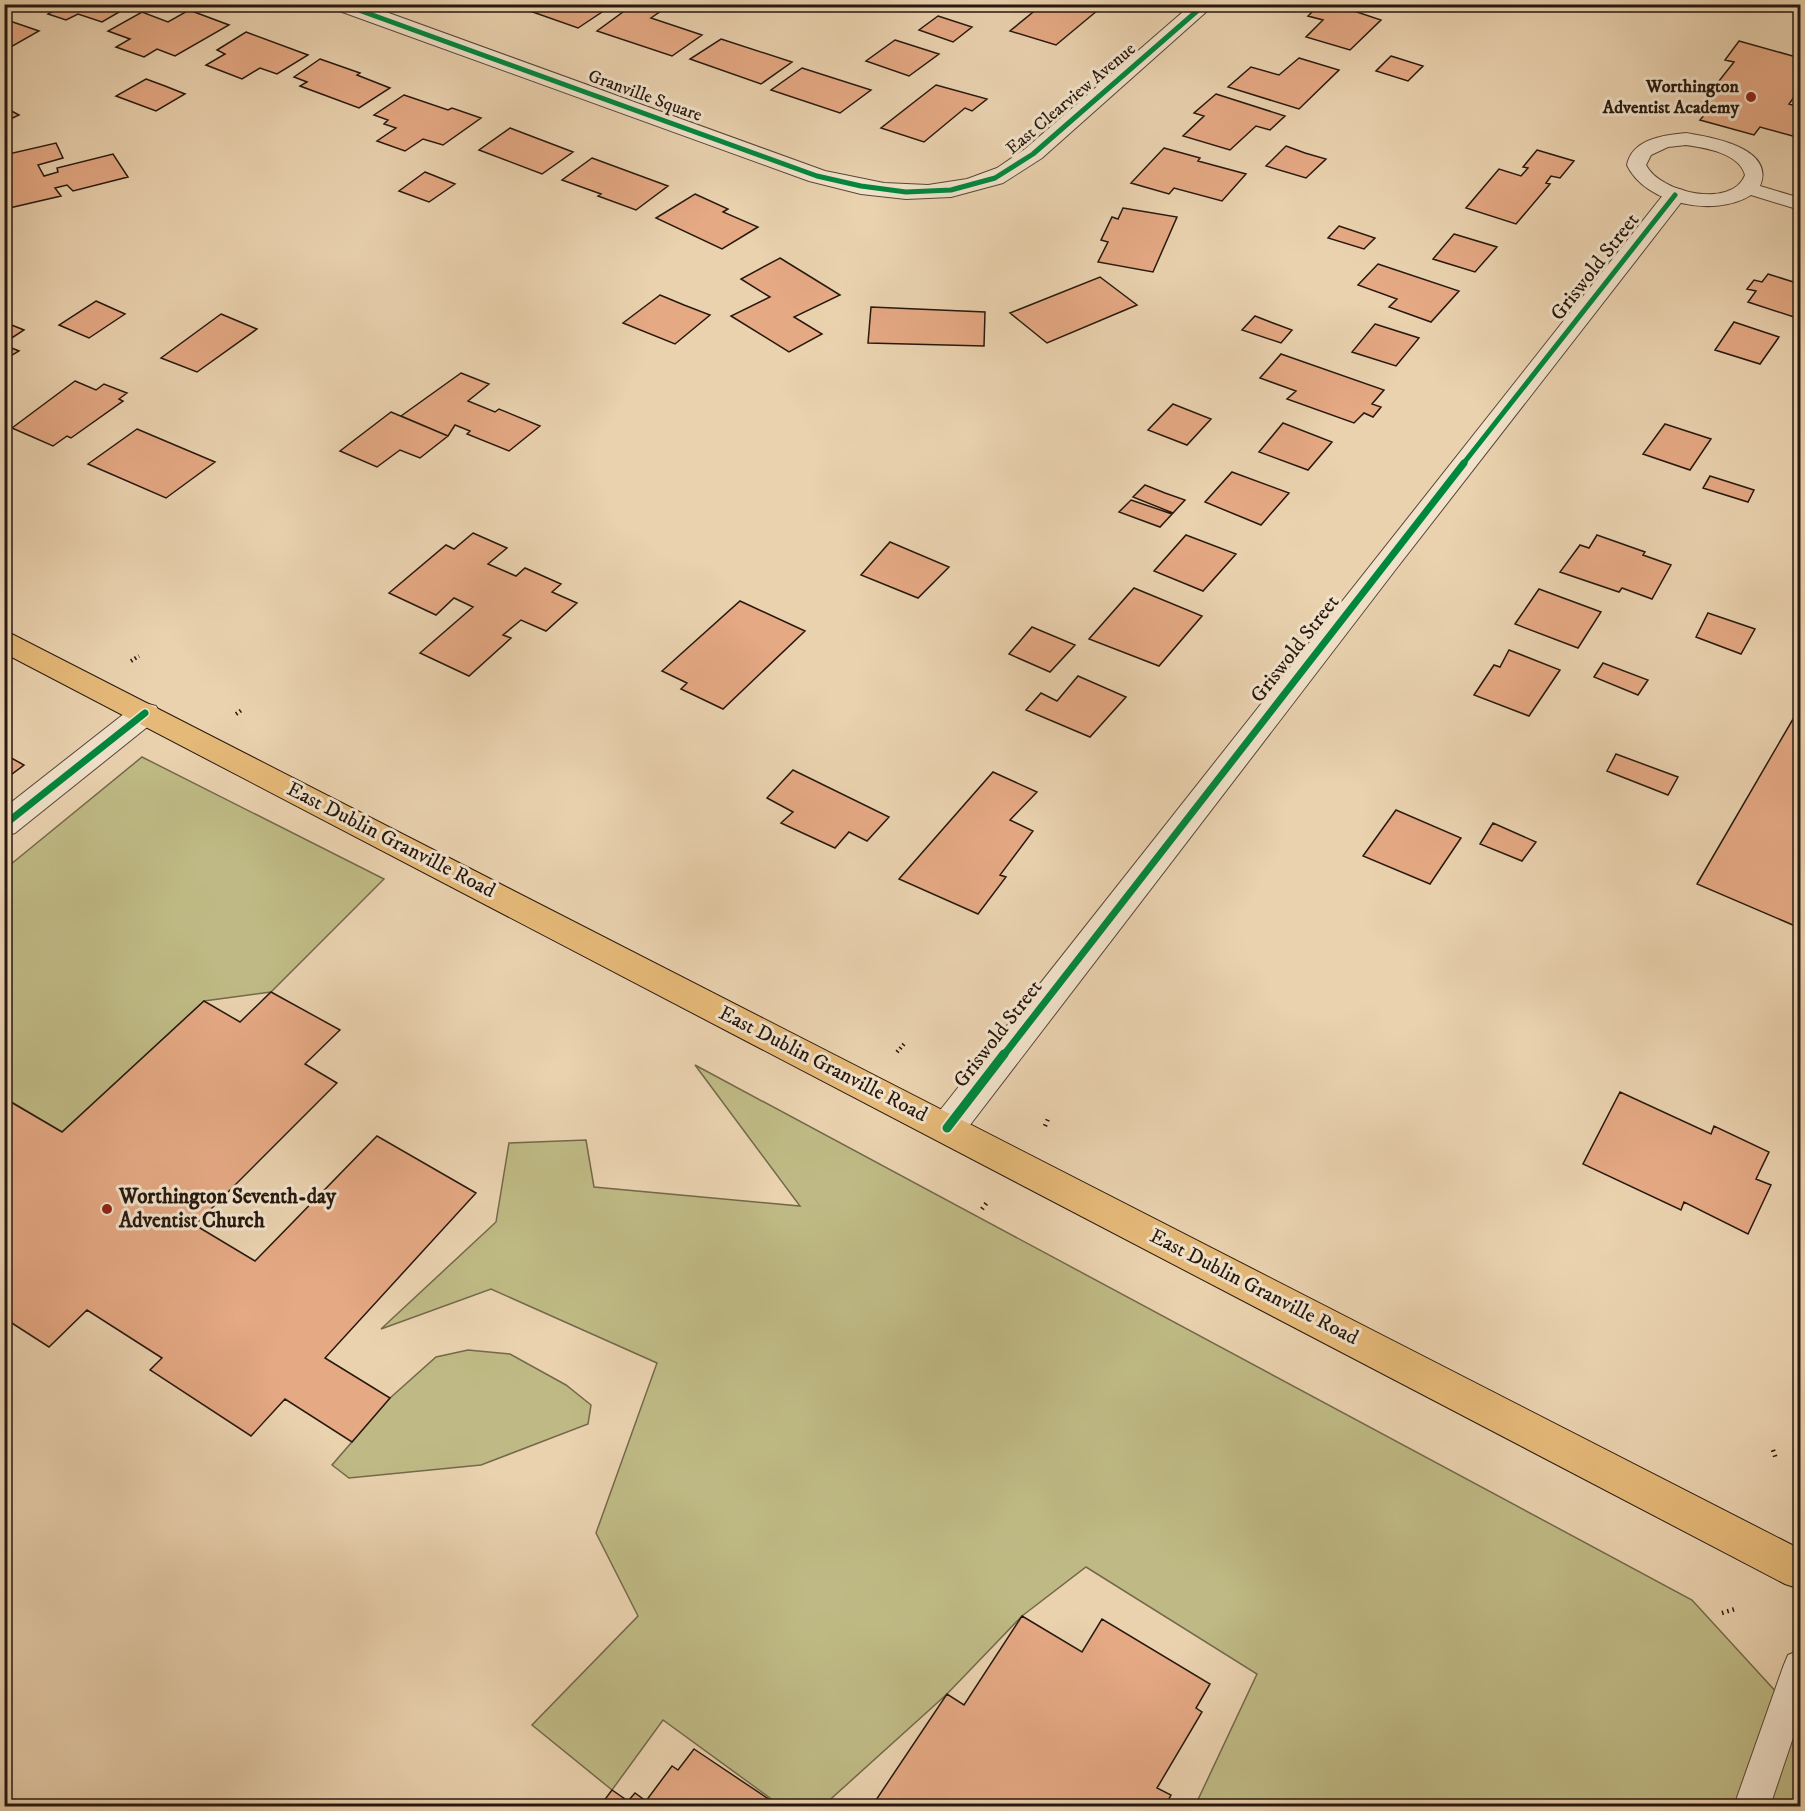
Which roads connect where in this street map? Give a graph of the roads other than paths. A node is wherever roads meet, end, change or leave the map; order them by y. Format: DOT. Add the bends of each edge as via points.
graph roads {
  1 [pos="342,4"];
  2 [pos="1205,4"];
  3 [pos="1748,188"];
  4 [pos="943,192"];
  5 [pos="1675,195"];
  6 [pos="1800,204"];
  7 [pos="4,640"];
  8 [pos="145,713"];
  9 [pos="4,825"];
  10 [pos="946,1128"];
  11 [pos="1800,1570"];
  12 [pos="1800,1667"];
  13 [pos="1752,1806"];
  1 -- 4 [label="street, Granville Square" via="817,176 862,188"];
  2 -- 4 [label="street, East Clearview Avenue" via="1013,167 998,177"];
  3 -- 5 [label="lane" via="1714,200"];
  3 -- 5 [label="lane" via="1754,174 1749,164 1724,147 1686,139 1653,144 1637,159 1638,169 1658,188"];
  3 -- 6 [label="lane"];
  5 -- 10 [label="street, Griswold Street"];
  7 -- 8 [label="main road, East Dublin Granville Road"];
  8 -- 9 [label="street"];
  8 -- 10 [label="main road, East Dublin Granville Road"];
  10 -- 11 [label="main road, East Dublin Granville Road"];
  12 -- 13 [label="lane"];
}
